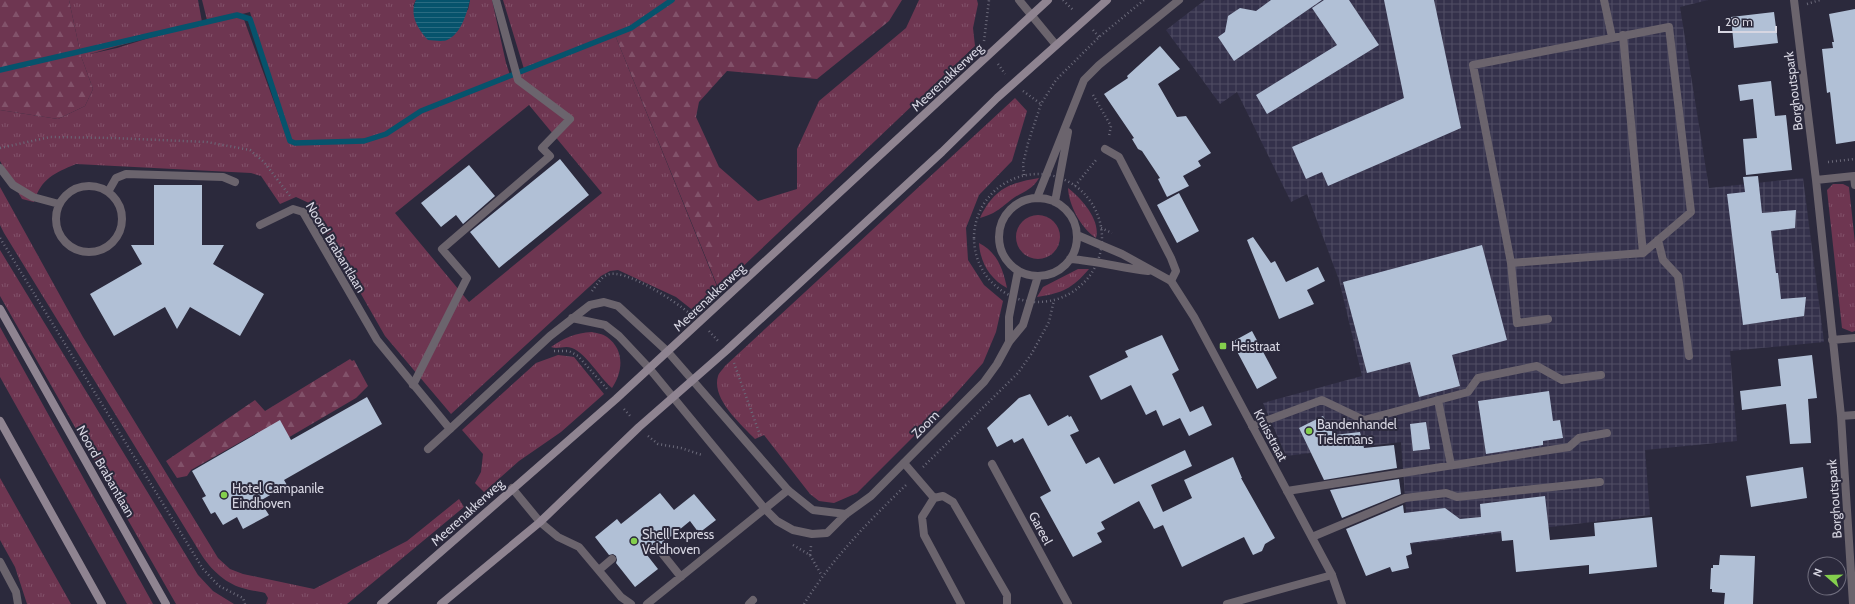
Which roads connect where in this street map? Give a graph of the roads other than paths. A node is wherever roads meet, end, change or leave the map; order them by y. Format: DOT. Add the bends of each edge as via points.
graph roads {
  1 [pos="496,0"];
  2 [pos="1019,0"];
  3 [pos="1048,0"];
  4 [pos="1107,0"];
  5 [pos="1179,0"];
  6 [pos="1604,0"];
  7 [pos="1794,0"];
  8 [pos="1032,16"];
  9 [pos="1623,35"];
  10 [pos="1612,37"];
  11 [pos="1056,45"];
  12 [pos="1070,118"];
  13 [pos="1105,149"];
  14 [pos="0,168"];
  15 [pos="1816,180"];
  16 [pos="235,182"];
  17 [pos="1855,185"];
  18 [pos="108,192"];
  19 [pos="1037,198"];
  20 [pos="1055,202"];
  21 [pos="59,204"];
  22 [pos="260,225"];
  23 [pos="1077,234"];
  24 [pos="1658,240"];
  25 [pos="1643,253"];
  26 [pos="1070,259"];
  27 [pos="1511,263"];
  28 [pos="1018,271"];
  29 [pos="1152,271"];
  30 [pos="1038,276"];
  31 [pos="1171,281"];
  32 [pos="0,309"];
  33 [pos="572,318"];
  34 [pos="1548,319"];
  35 [pos="1855,338"];
  36 [pos="1832,340"];
  37 [pos="1009,342"];
  38 [pos="668,352"];
  39 [pos="1689,356"];
  40 [pos="649,368"];
  41 [pos="1600,375"];
  42 [pos="693,381"];
  43 [pos="413,385"];
  44 [pos="673,398"];
  45 [pos="1438,400"];
  46 [pos="1855,415"];
  47 [pos="1841,416"];
  48 [pos="0,421"];
  49 [pos="1252,426"];
  50 [pos="450,429"];
  51 [pos="1607,433"];
  52 [pos="428,450"];
  53 [pos="904,463"];
  54 [pos="992,464"];
  55 [pos="1451,465"];
  56 [pos="1600,482"];
  57 [pos="512,488"];
  58 [pos="788,490"];
  59 [pos="1287,491"];
  60 [pos="934,498"];
  61 [pos="765,509"];
  62 [pos="846,514"];
  63 [pos="540,522"];
  64 [pos="1312,537"];
  65 [pos="657,547"];
  66 [pos="612,559"];
  67 [pos="0,562"];
  68 [pos="599,570"];
  69 [pos="1332,575"];
  70 [pos="681,577"];
  71 [pos="652,603"];
  72 [pos="18,604"];
  73 [pos="102,604"];
  74 [pos="166,604"];
  75 [pos="381,604"];
  76 [pos="441,604"];
  77 [pos="631,604"];
  78 [pos="961,604"];
  79 [pos="1007,604"];
  80 [pos="1068,604"];
  81 [pos="1227,604"];
  82 [pos="1342,604"];
  83 [pos="1854,604"];
  1 -- 43 [label="street" via="518,80 570,120 542,148 550,156 442,249 467,278"];
  2 -- 8 [label="street"];
  3 -- 8 [label="main road, Meerenakkerweg"];
  4 -- 11 [label="main road"];
  5 -- 12 [label="street" via="1084,80"];
  6 -- 10 [label="street"];
  7 -- 15 [label="street, Borghoutspark"];
  8 -- 11 [label="street"];
  8 -- 38 [label="main road, Meerenakkerweg"];
  9 -- 10 [label="street"];
  9 -- 24 [label="street" via="1669,27 1691,212"];
  9 -- 25 [label="street"];
  10 -- 27 [label="street" via="1473,65"];
  11 -- 42 [label="main road"];
  12 -- 19 [label="street"];
  12 -- 20 [label="street"];
  13 -- 31 [label="street" via="1119,157 1171,258 1176,272"];
  14 -- 21 [label="street" via="13,185 33,197"];
  15 -- 17 [label="street" via="1854,176"];
  15 -- 36 [label="street, Borghoutspark"];
  16 -- 18 [label="street" via="223,177 126,174 116,178"];
  18 -- 21 [label="street" via="98,187 75,188"];
  18 -- 21 [label="street" via="118,205 122,220 120,231 107,248 97,252 75,250 63,240 56,225 55,215"];
  19 -- 20 [label="street"];
  19 -- 28 [label="street" via="1014,207 1005,216 1001,228 999,240 1002,252"];
  20 -- 23 [label="street" via="1066,210 1074,221"];
  22 -- 43 [label="street, Noord Brabantlaan" via="293,209 303,212 377,340"];
  23 -- 26 [label="street" via="1076,247"];
  23 -- 29 [label="street, Kruisstraat"];
  24 -- 25 [label="street"];
  24 -- 39 [label="street" via="1663,260 1678,276"];
  25 -- 27 [label="street"];
  26 -- 29 [label="street, Kruisstraat" via="1098,261 1117,267"];
  26 -- 30 [label="street" via="1057,272"];
  27 -- 34 [label="street" via="1517,323"];
  28 -- 30 [label="street"];
  28 -- 37 [label="street, Zoom" via="1009,317"];
  29 -- 31 [label="street, Kruisstraat"];
  30 -- 37 [label="street, Zoom" via="1023,325"];
  31 -- 49 [label="street, Kruisstraat" via="1194,317"];
  32 -- 74 [label="main road, Noord Brabantlaan"];
  33 -- 38 [label="street" via="590,305 604,302 618,306"];
  33 -- 40 [label="street" via="605,325"];
  33 -- 50 [label="street"];
  35 -- 36 [label="street"];
  36 -- 47 [label="street, Borghoutspark"];
  37 -- 53 [label="street, Zoom" via="984,382"];
  38 -- 40 [label="main road, Meerenakkerweg"];
  38 -- 42 [label="street"];
  40 -- 44 [label="street, Zoom"];
  40 -- 57 [label="main road, Meerenakkerweg"];
  41 -- 45 [label="street" via="1562,380 1537,366 1478,378 1468,392"];
  42 -- 44 [label="main road"];
  42 -- 58 [label="street"];
  43 -- 50 [label="street, Noord Brabantlaan"];
  44 -- 61 [label="street, Zoom"];
  44 -- 63 [label="main road"];
  45 -- 49 [label="street" via="1364,420 1322,400"];
  45 -- 55 [label="street"];
  46 -- 47 [label="street"];
  47 -- 83 [label="street, Borghoutspark"];
  48 -- 73 [label="main road"];
  49 -- 59 [label="street, Kruisstraat"];
  50 -- 52 [label="street"];
  51 -- 55 [label="street" via="1579,438 1569,447"];
  53 -- 60 [label="street"];
  53 -- 62 [label="street, Zoom" via="871,496"];
  54 -- 80 [label="street, Gareel"];
  55 -- 59 [label="street"];
  56 -- 64 [label="street" via="1457,497 1446,493 1404,498"];
  57 -- 63 [label="street"];
  57 -- 75 [label="main road, Meerenakkerweg"];
  58 -- 61 [label="street"];
  58 -- 62 [label="street" via="813,510"];
  59 -- 64 [label="street, Kruisstraat"];
  60 -- 78 [label="street" via="922,517 924,535"];
  60 -- 79 [label="street" via="943,496 953,502 1007,595"];
  61 -- 62 [label="street, Zoom" via="777,521 793,530 812,534 827,532"];
  61 -- 70 [label="street"];
  63 -- 68 [label="street" via="558,537 579,547"];
  63 -- 76 [label="main road"];
  64 -- 69 [label="street, Kruisstraat"];
  65 -- 70 [label="street"];
  66 -- 68 [label="street"];
  67 -- 72 [label="street" via="16,592"];
  68 -- 77 [label="street" via="621,597"];
  69 -- 81 [label="street"];
  69 -- 82 [label="street, Kruisstraat"];
  70 -- 71 [label="street"];
}
